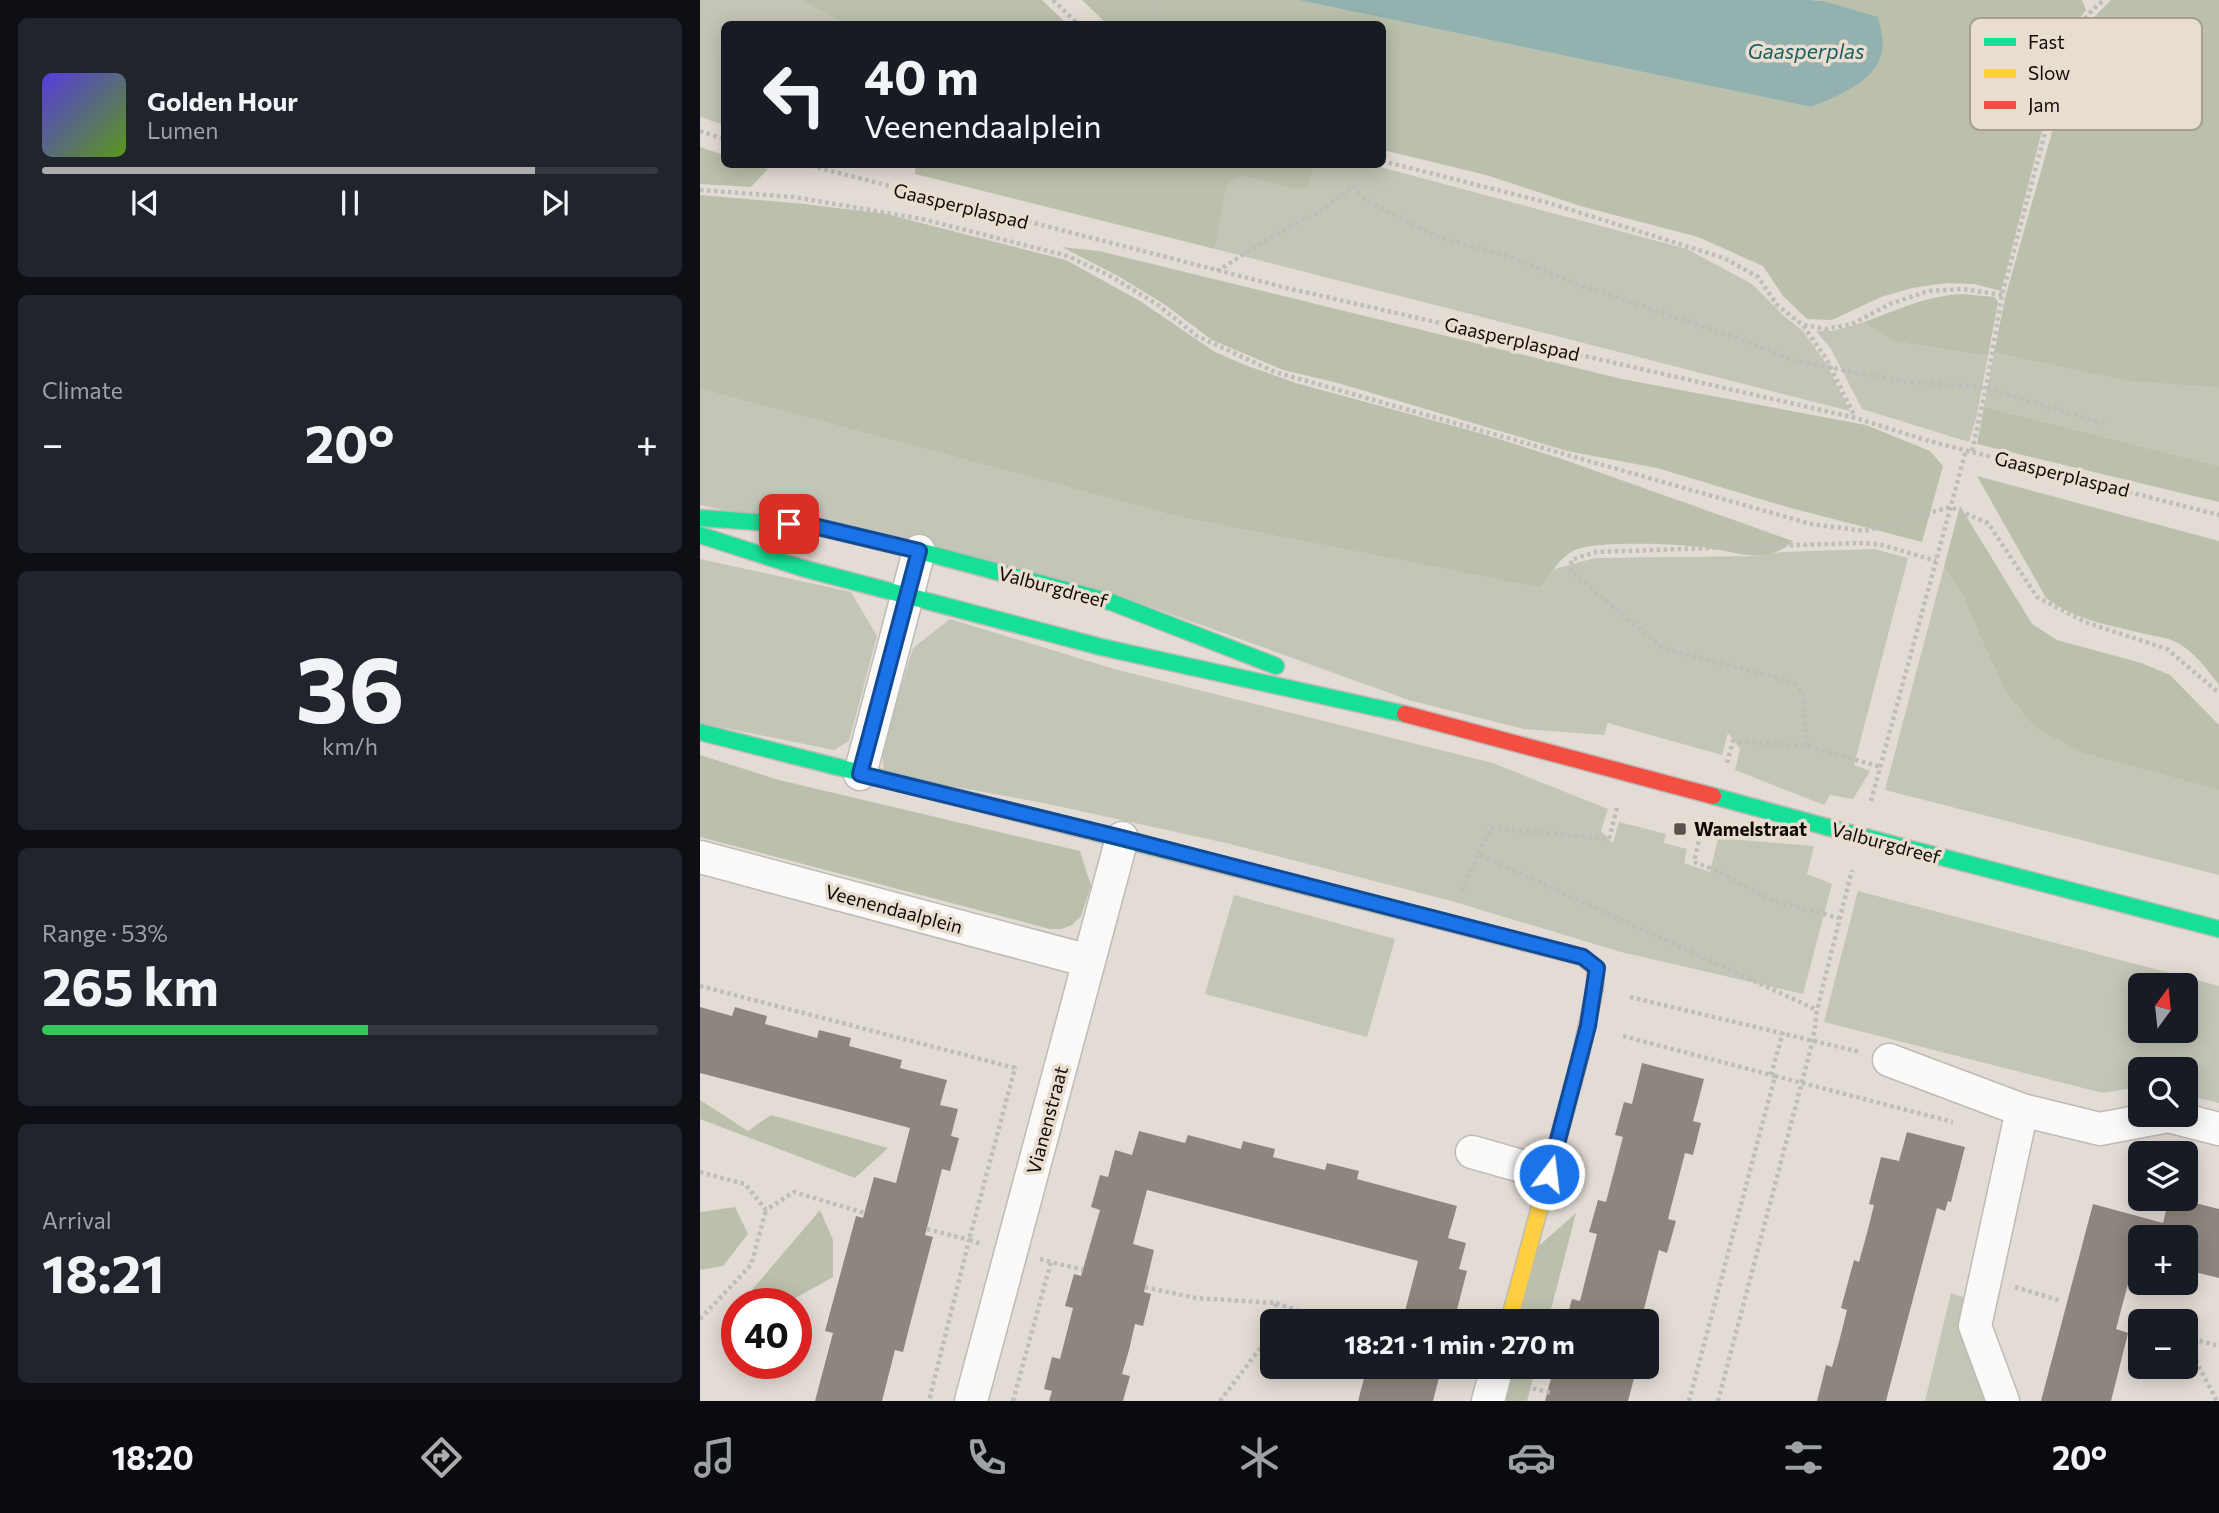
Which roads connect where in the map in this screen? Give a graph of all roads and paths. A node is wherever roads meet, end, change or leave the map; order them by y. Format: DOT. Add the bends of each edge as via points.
graph roads {
  1 [pos="1053,0"];
  2 [pos="1157,0"];
  3 [pos="2105,0"];
  4 [pos="2087,18"];
  5 [pos="1075,21"];
  6 [pos="1158,21"];
  7 [pos="2046,130"];
  8 [pos="700,131"];
  9 [pos="721,138"];
  10 [pos="1386,162"];
  11 [pos="819,168"];
  12 [pos="700,190"];
  13 [pos="1217,271"];
  14 [pos="2002,295"];
  15 [pos="1803,325"];
  16 [pos="1831,369"];
  17 [pos="1986,388"];
  18 [pos="1856,418"];
  19 [pos="2105,424"];
  20 [pos="1969,451"];
  21 [pos="1950,507"];
  22 [pos="2219,515"];
  23 [pos="700,518"];
  24 [pos="700,535"];
  25 [pos="919,551"];
  26 [pos="1936,561"];
  27 [pos="907,596"];
  28 [pos="2219,693"];
  29 [pos="1392,711"];
  30 [pos="700,732"];
  31 [pos="1807,746"];
  32 [pos="1715,760"];
  33 [pos="1881,767"];
  34 [pos="860,774"];
  35 [pos="1618,803"];
  36 [pos="1870,804"];
  37 [pos="1691,821"];
  38 [pos="1122,838"];
  39 [pos="1478,854"];
  40 [pos="700,858"];
  41 [pos="1853,868"];
  42 [pos="1461,893"];
  43 [pos="1839,918"];
  44 [pos="2219,929"];
  45 [pos="1089,961"];
  46 [pos="700,986"];
  47 [pos="1595,988"];
  48 [pos="1817,1010"];
  49 [pos="1588,1026"];
  50 [pos="1783,1032"];
  51 [pos="1813,1040"];
  52 [pos="1889,1060"];
  53 [pos="1773,1075"];
  54 [pos="1801,1083"];
  55 [pos="2022,1110"];
  56 [pos="1962,1125"];
  57 [pos="2219,1129"];
  58 [pos="1472,1152"];
  59 [pos="700,1172"];
  60 [pos="1549,1174"];
  61 [pos="766,1210"];
  62 [pos="865,1213"];
  63 [pos="927,1228"];
  64 [pos="969,1240"];
  65 [pos="1083,1270"];
  66 [pos="1984,1279"];
  67 [pos="1145,1287"];
  68 [pos="2062,1301"];
  69 [pos="1276,1303"];
  70 [pos="1275,1309"];
  71 [pos="1293,1309"];
  72 [pos="1512,1309"];
  73 [pos="700,1319"];
  74 [pos="2198,1340"];
  75 [pos="2219,1346"];
  76 [pos="1260,1348"];
  77 [pos="2198,1365"];
  78 [pos="1494,1379"];
  79 [pos="929,1401"];
  80 [pos="971,1401"];
  81 [pos="1013,1401"];
  82 [pos="1220,1401"];
  83 [pos="1488,1401"];
  84 [pos="1689,1401"];
  85 [pos="1718,1401"];
  86 [pos="2003,1401"];
  87 [pos="2217,1401"];
  1 -- 5 [label="path"];
  2 -- 6 [label="path"];
  3 -- 4 [label="path"];
  7 -- 14 [label="path"];
  8 -- 9 [label="path"];
  10 -- 15 [label="path" via="1549,203 1724,258 1758,278 1777,305"];
  11 -- 13 [label="path, Gaasperplaspad"];
  12 -- 21 [label="path" via="794,197 922,219 1068,256 1158,304 1197,336 1275,372 1811,524 1865,531"];
  13 -- 16 [label="path" via="1324,209 1353,186 1366,200 1437,237 1505,255 1574,283"];
  13 -- 18 [label="path, Gaasperplaspad"];
  14 -- 15 [label="path" via="1963,289 1928,291 1852,324 1826,329"];
  14 -- 17 [label="path"];
  15 -- 16 [label="path"];
  16 -- 17 [label="path"];
  16 -- 18 [label="path"];
  17 -- 19 [label="path"];
  17 -- 20 [label="path"];
  18 -- 20 [label="path, Gaasperplaspad"];
  20 -- 21 [label="path"];
  20 -- 22 [label="path, Gaasperplaspad"];
  21 -- 26 [label="path"];
  21 -- 28 [label="path" via="1988,523 2037,597 2085,622 2166,649"];
  23 -- 25 [label="street, Valburgdreef" via="814,526"];
  24 -- 27 [label="street, Valburgdreef"];
  25 -- 27 [label="street"];
  25 -- 29 [label="street, Valburgdreef" via="1111,602"];
  26 -- 31 [label="path" via="1879,544 1857,543 1596,552 1571,560 1571,571 1663,648 1792,682 1803,693"];
  26 -- 33 [label="path"];
  27 -- 29 [label="street, Valburgdreef" via="1101,647"];
  27 -- 34 [label="street"];
  29 -- 44 [label="street, Valburgdreef, bridge"];
  30 -- 34 [label="street"];
  31 -- 32 [label="path" via="1733,741 1728,763"];
  31 -- 33 [label="path"];
  33 -- 36 [label="path"];
  34 -- 38 [label="street"];
  35 -- 39 [label="path" via="1609,839 1491,828"];
  37 -- 43 [label="path" via="1703,824 1694,862 1774,901"];
  38 -- 45 [label="street, Vianenstraat"];
  38 -- 47 [label="street" via="1583,957 1597,968"];
  39 -- 42 [label="path"];
  39 -- 48 [label="path"];
  40 -- 45 [label="street, Veenendaalplein"];
  41 -- 43 [label="path"];
  43 -- 48 [label="path"];
  45 -- 80 [label="street, Vianenstraat"];
  46 -- 64 [label="path" via="1015,1068"];
  47 -- 49 [label="street"];
  47 -- 50 [label="path"];
  48 -- 51 [label="path"];
  49 -- 53 [label="path"];
  49 -- 60 [label="street"];
  50 -- 51 [label="path"];
  50 -- 53 [label="path"];
  51 -- 52 [label="path"];
  51 -- 54 [label="path"];
  52 -- 55 [label="street"];
  53 -- 54 [label="path"];
  53 -- 84 [label="path"];
  54 -- 56 [label="path"];
  54 -- 85 [label="path"];
  55 -- 57 [label="street" via="2100,1129 2168,1116"];
  55 -- 66 [label="street"];
  58 -- 60 [label="street"];
  59 -- 61 [label="path" via="745,1184"];
  60 -- 72 [label="street"];
  61 -- 62 [label="path" via="793,1192"];
  61 -- 73 [label="path" via="751,1265"];
  63 -- 64 [label="path"];
  64 -- 79 [label="path"];
  65 -- 81 [label="path" via="1051,1262"];
  66 -- 68 [label="path"];
  66 -- 86 [label="street" via="1975,1326"];
  67 -- 69 [label="path" via="1196,1298"];
  69 -- 70 [label="path"];
  69 -- 71 [label="path"];
  74 -- 75 [label="path"];
  76 -- 82 [label="path"];
  77 -- 87 [label="path"];
  78 -- 83 [label="street"];
}
